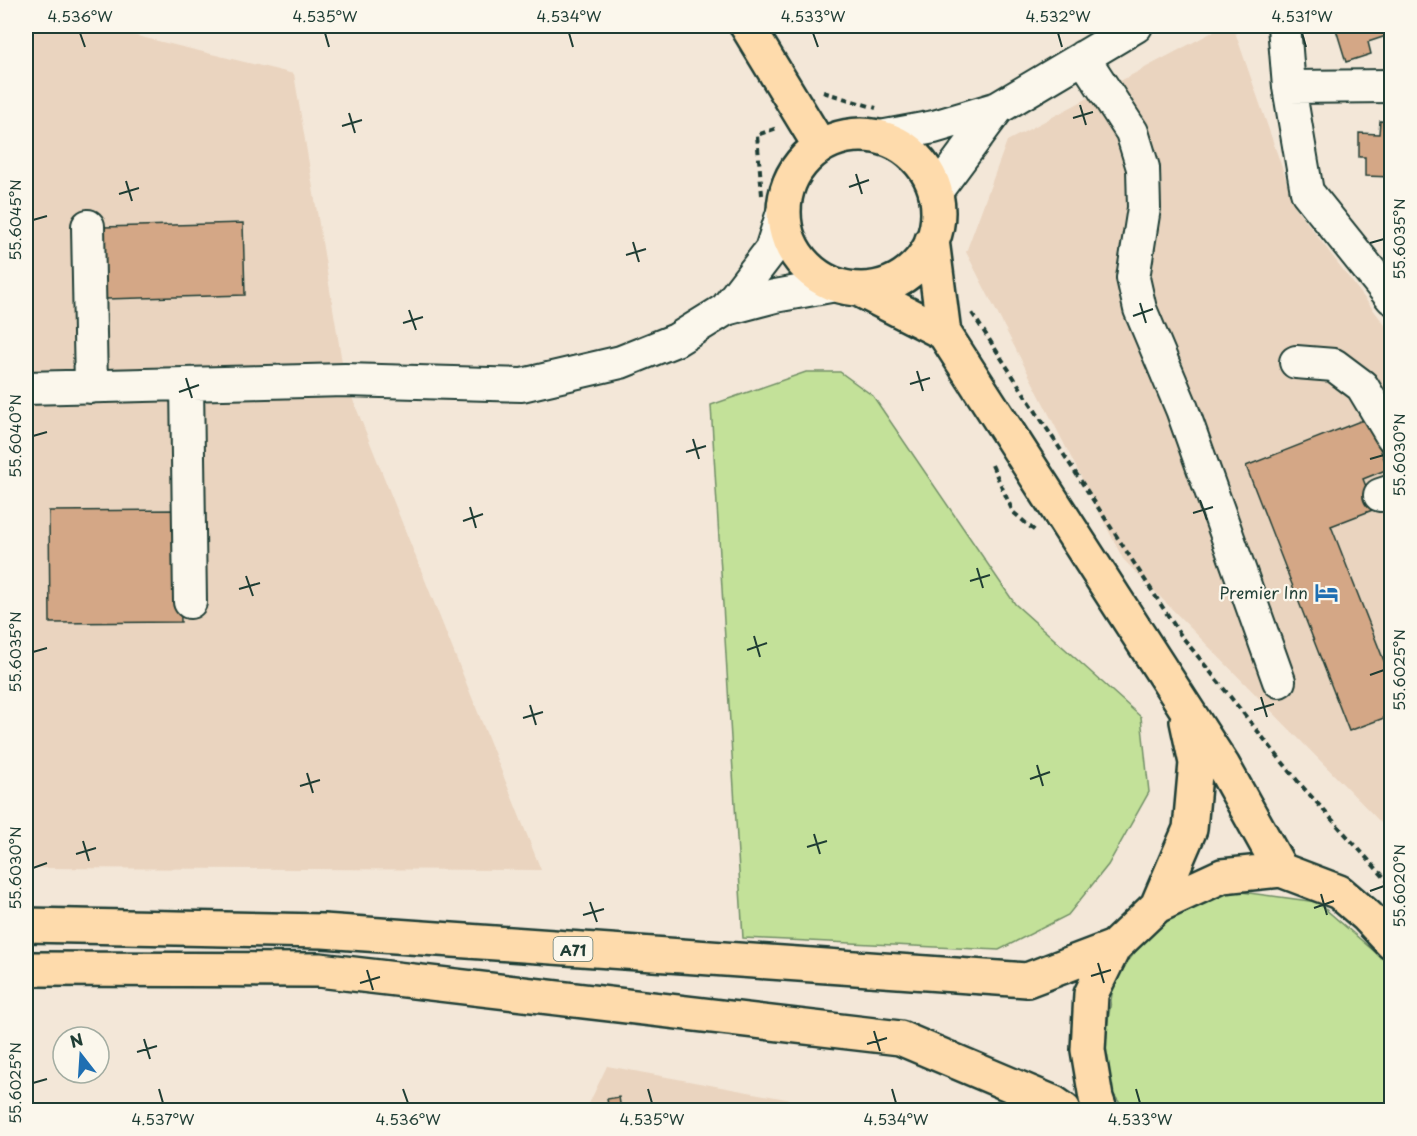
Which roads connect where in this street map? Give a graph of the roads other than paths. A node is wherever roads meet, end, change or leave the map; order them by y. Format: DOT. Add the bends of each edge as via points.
graph roads {
  1 [pos="747,26"];
  2 [pos="1136,26"];
  3 [pos="1284,26"];
  4 [pos="1083,57"];
  5 [pos="1392,86"];
  6 [pos="1289,87"];
  7 [pos="998,108"];
  8 [pos="881,124"];
  9 [pos="820,146"];
  10 [pos="935,193"];
  11 [pos="783,212"];
  12 [pos="88,226"];
  13 [pos="932,240"];
  14 [pos="847,287"];
  15 [pos="1392,298"];
  16 [pos="726,309"];
  17 [pos="944,333"];
  18 [pos="1296,362"];
  19 [pos="187,384"];
  20 [pos="91,387"];
  21 [pos="26,388"];
  22 [pos="1392,436"];
  23 [pos="190,602"];
  24 [pos="1279,681"];
  25 [pos="1184,705"];
  26 [pos="1281,870"];
  27 [pos="1157,906"];
  28 [pos="26,925"];
  29 [pos="1392,943"];
  30 [pos="1114,947"];
  31 [pos="26,969"];
  32 [pos="1064,1110"];
  33 [pos="1100,1110"];
  1 -- 9 [label="main road"];
  2 -- 4 [label="street"];
  3 -- 6 [label="street"];
  4 -- 7 [label="street"];
  4 -- 24 [label="street" via="1132,132 1143,168 1144,208 1133,278 1140,309 1182,409"];
  5 -- 6 [label="street"];
  6 -- 15 [label="street" via="1307,192"];
  7 -- 8 [label="street" via="934,127"];
  7 -- 10 [label="street"];
  8 -- 9 [label="main road" via="860,135 839,137"];
  8 -- 10 [label="main road" via="915,157 928,174"];
  9 -- 11 [label="main road" via="800,163 788,187"];
  10 -- 13 [label="main road" via="937,217"];
  11 -- 14 [label="main road" via="788,239 799,259 815,274"];
  11 -- 16 [label="street" via="771,250"];
  12 -- 20 [label="street"];
  13 -- 14 [label="main road" via="920,260 903,276 881,286"];
  13 -- 17 [label="main road"];
  14 -- 16 [label="street" via="775,296"];
  14 -- 17 [label="main road"];
  16 -- 19 [label="street" via="676,340 621,362 522,385 345,380"];
  17 -- 25 [label="main road"];
  18 -- 22 [label="street" via="1334,365 1362,386"];
  19 -- 20 [label="street"];
  19 -- 23 [label="street"];
  20 -- 21 [label="street"];
  25 -- 26 [label="main road"];
  25 -- 27 [label="main road" via="1196,763 1190,829"];
  26 -- 27 [label="main road, A71" via="1222,876"];
  26 -- 29 [label="main road, A71" via="1339,892"];
  27 -- 30 [label="main road, A71"];
  28 -- 30 [label="main road, A71" via="323,931 1027,980"];
  30 -- 33 [label="main road, A71" via="1091,994 1088,1050"];
  31 -- 32 [label="main road" via="319,970 900,1038"];
}
